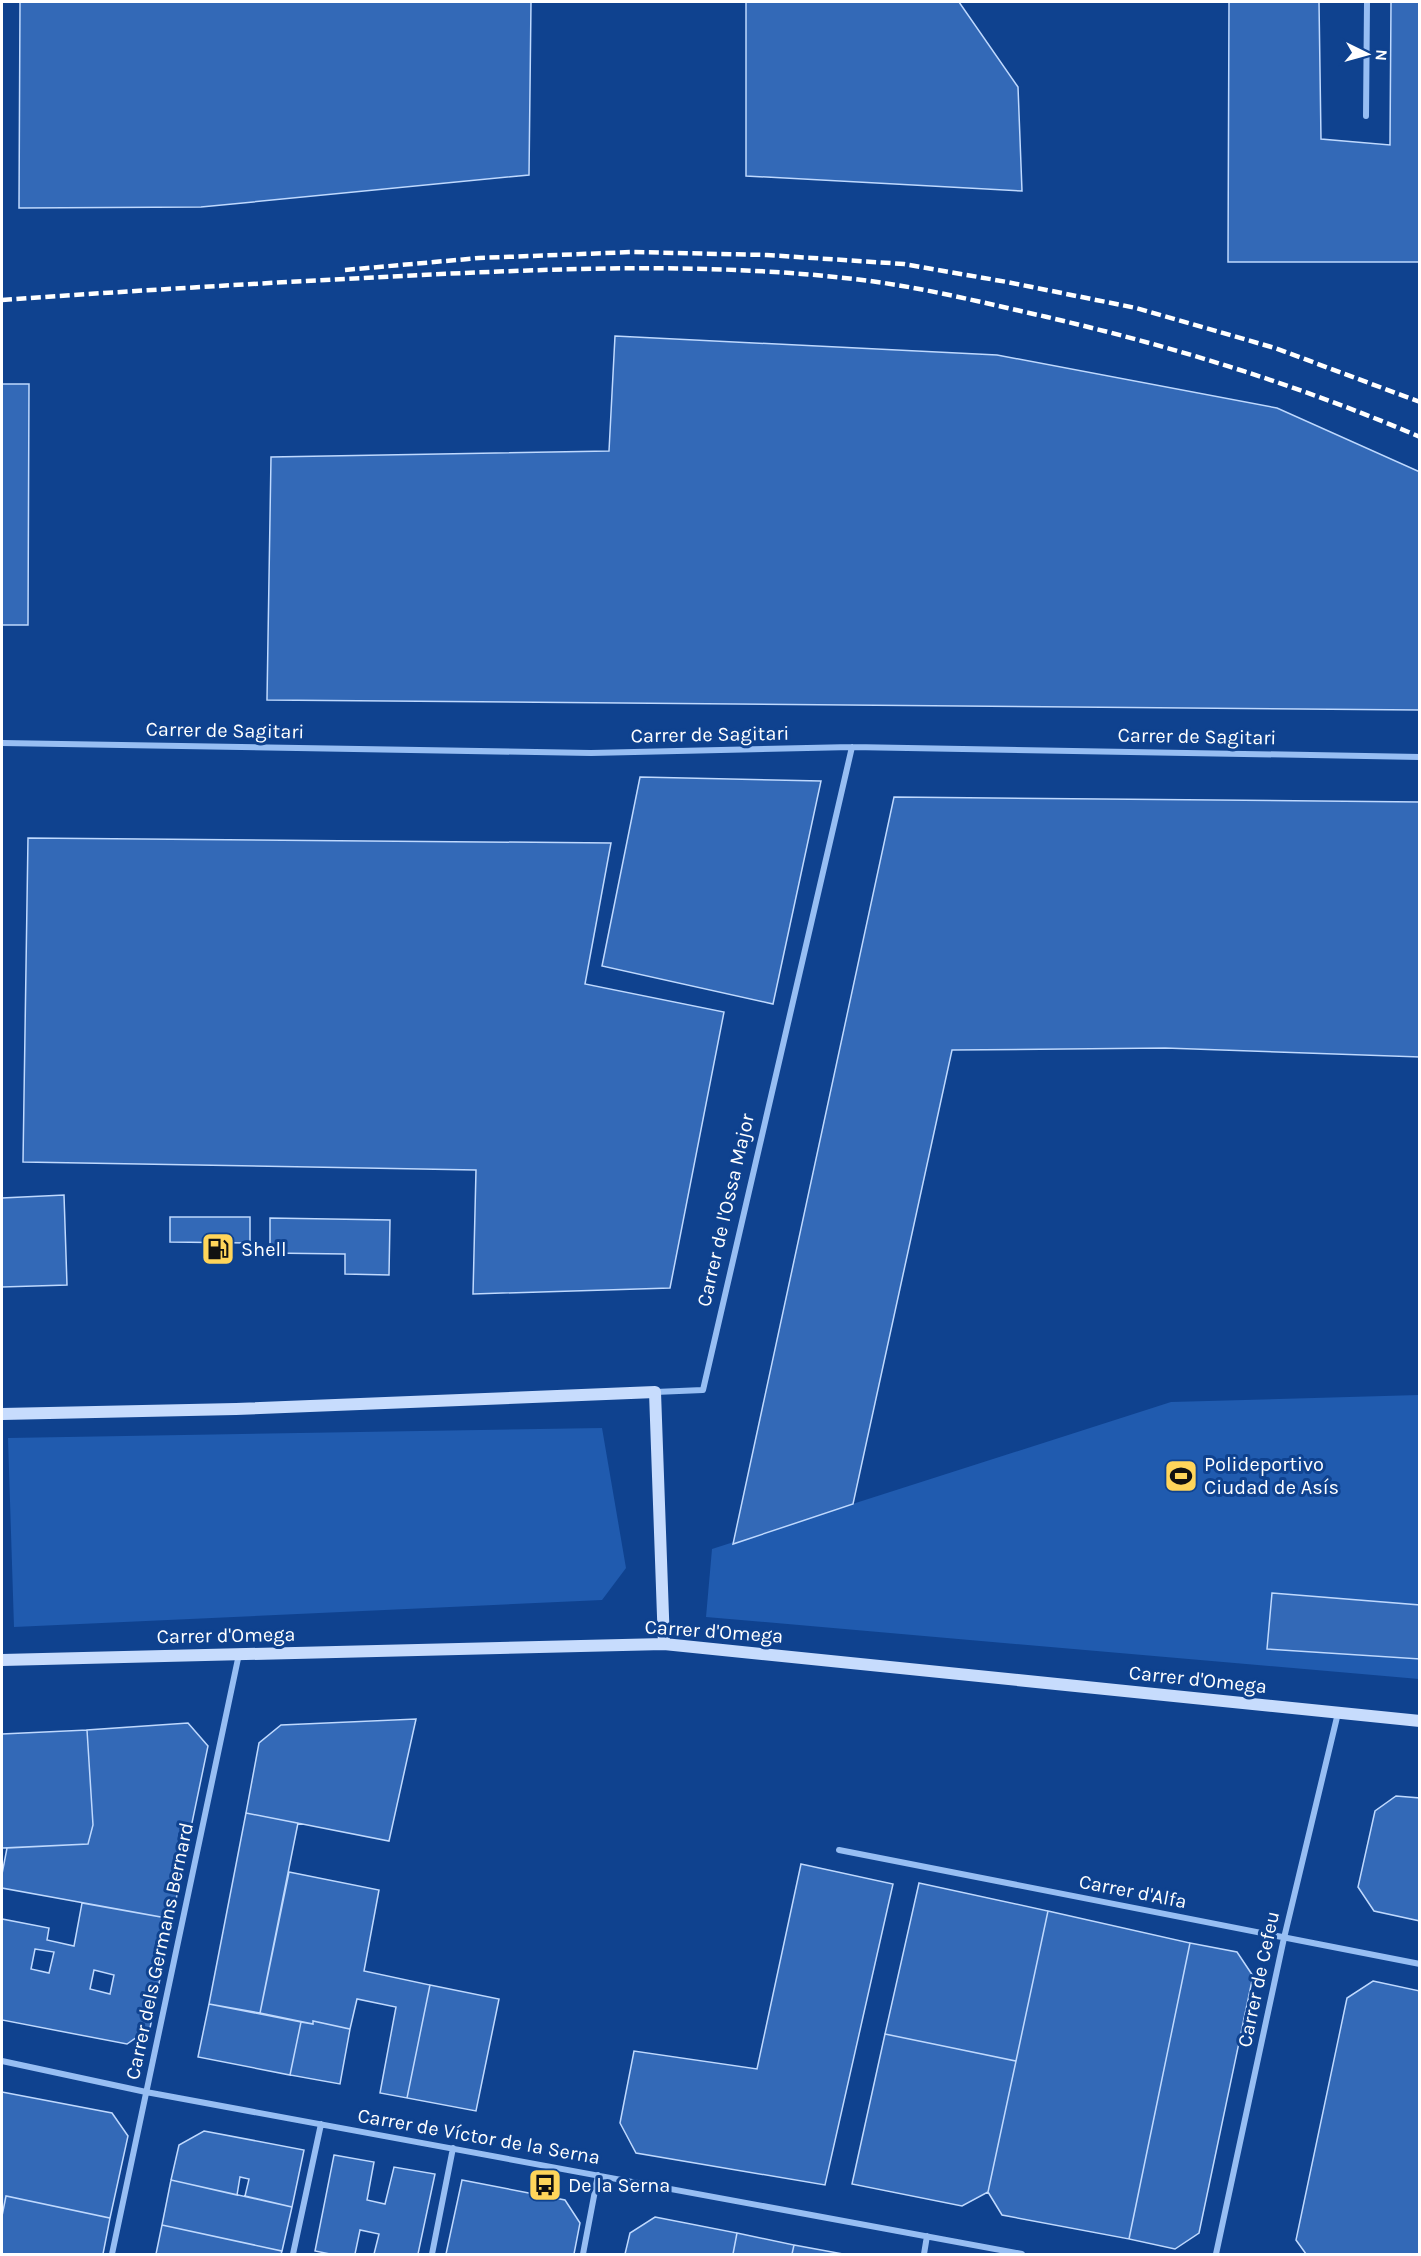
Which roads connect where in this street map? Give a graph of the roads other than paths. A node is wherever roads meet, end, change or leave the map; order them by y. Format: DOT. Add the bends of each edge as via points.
graph roads {
  1 [pos="1366,2"];
  2 [pos="1366,116"];
  3 [pos="2,742"];
  4 [pos="852,747"];
  5 [pos="1419,757"];
  6 [pos="655,1392"];
  7 [pos="2,1414"];
  8 [pos="664,1644"];
  9 [pos="239,1654"];
  10 [pos="2,1660"];
  11 [pos="1338,1713"];
  12 [pos="1419,1721"];
  13 [pos="839,1850"];
  14 [pos="1284,1938"];
  15 [pos="1419,1964"];
  16 [pos="2,2061"];
  17 [pos="146,2092"];
  18 [pos="321,2124"];
  19 [pos="453,2148"];
  20 [pos="598,2175"];
  21 [pos="927,2236"];
  22 [pos="112,2254"];
  23 [pos="293,2254"];
  24 [pos="432,2254"];
  25 [pos="583,2254"];
  26 [pos="924,2254"];
  27 [pos="1022,2254"];
  28 [pos="1216,2254"];
  1 -- 2 [label="street"];
  3 -- 4 [label="street, Carrer de Sagitari" via="591,753"];
  4 -- 5 [label="street, Carrer de Sagitari"];
  4 -- 6 [label="street, Carrer de l'Ossa Major" via="703,1390"];
  6 -- 7 [label="street"];
  6 -- 8 [label="street"];
  8 -- 9 [label="street, Carrer d'Omega"];
  8 -- 11 [label="street, Carrer d'Omega"];
  9 -- 10 [label="street, Carrer d'Omega"];
  9 -- 17 [label="street, Carrer dels Germans Bernard"];
  11 -- 12 [label="street, Carrer d'Omega"];
  11 -- 14 [label="street, Carrer de Cefeu"];
  13 -- 14 [label="street, Carrer d'Alfa"];
  14 -- 15 [label="street, Carrer d'Alfa"];
  14 -- 28 [label="street, Carrer de Cefeu"];
  16 -- 17 [label="street, Carrer de Víctor de la Serna"];
  17 -- 18 [label="street, Carrer de Víctor de la Serna"];
  17 -- 22 [label="street, Carrer dels Germans Bernard"];
  18 -- 19 [label="street, Carrer de Víctor de la Serna"];
  18 -- 23 [label="street"];
  19 -- 20 [label="street, Carrer de Víctor de la Serna"];
  19 -- 24 [label="street"];
  20 -- 21 [label="street, Carrer de Víctor de la Serna"];
  20 -- 25 [label="street"];
  21 -- 26 [label="street"];
  21 -- 27 [label="street, Carrer de Víctor de la Serna"];
}
